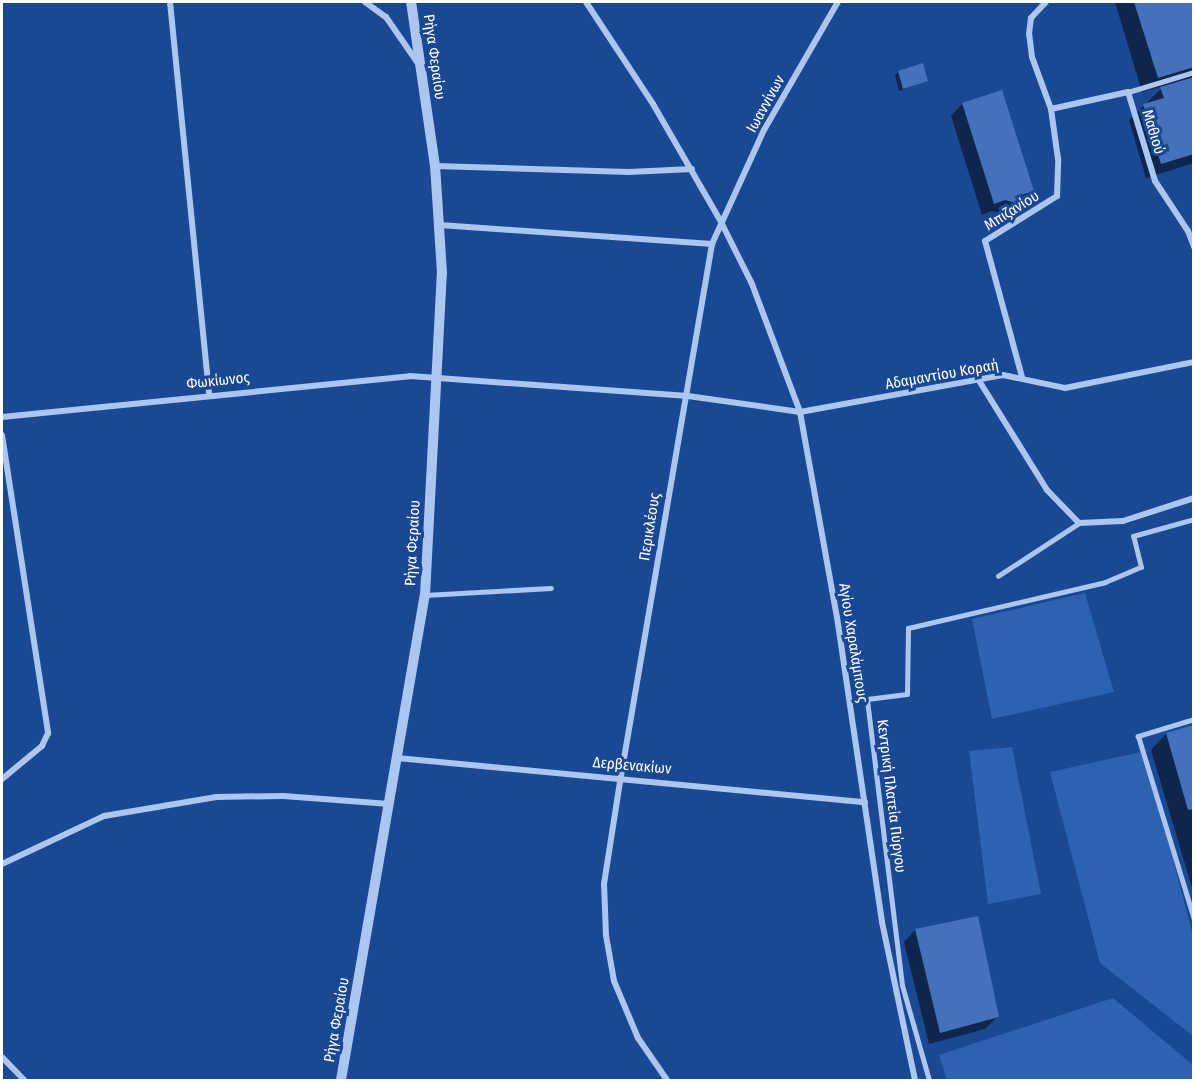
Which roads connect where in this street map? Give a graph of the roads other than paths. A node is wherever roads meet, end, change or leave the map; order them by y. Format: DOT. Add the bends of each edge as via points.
graph roads {
  1 [pos="170,2"];
  2 [pos="365,2"];
  3 [pos="411,2"];
  4 [pos="586,2"];
  5 [pos="838,2"];
  6 [pos="1046,2"];
  7 [pos="420,68"];
  8 [pos="1194,72"];
  9 [pos="1128,92"];
  10 [pos="1051,109"];
  11 [pos="435,166"];
  12 [pos="692,170"];
  13 [pos="721,222"];
  14 [pos="440,225"];
  15 [pos="712,244"];
  16 [pos="1194,247"];
  17 [pos="1194,362"];
  18 [pos="437,377"];
  19 [pos="1022,377"];
  20 [pos="978,379"];
  21 [pos="209,394"];
  22 [pos="688,396"];
  23 [pos="800,412"];
  24 [pos="2,417"];
  25 [pos="2,435"];
  26 [pos="1194,498"];
  27 [pos="1194,519"];
  28 [pos="1079,523"];
  29 [pos="998,576"];
  30 [pos="551,588"];
  31 [pos="425,595"];
  32 [pos="1194,718"];
  33 [pos="397,758"];
  34 [pos="621,776"];
  35 [pos="2,779"];
  36 [pos="865,802"];
  37 [pos="392,804"];
  38 [pos="2,864"];
  39 [pos="1194,919"];
  40 [pos="2,1057"];
  41 [pos="24,1080"];
  42 [pos="341,1080"];
  43 [pos="668,1080"];
  44 [pos="915,1080"];
  45 [pos="929,1080"];
  1 -- 21 [label="street"];
  2 -- 7 [label="street" via="386,17"];
  3 -- 7 [label="street, Ρήγα Φεραίου"];
  4 -- 12 [label="street"];
  5 -- 13 [label="street, Ιωαννίνων" via="764,129"];
  6 -- 10 [label="street, Μπιζανίου" via="1031,18 1029,34 1032,57"];
  7 -- 11 [label="street, Ρήγα Φεραίου"];
  8 -- 9 [label="street"];
  9 -- 10 [label="street"];
  9 -- 16 [label="street, Μαθιού" via="1155,181"];
  10 -- 19 [label="street, Μπιζανίου" via="1058,159 1057,196 986,242"];
  11 -- 12 [label="street"];
  11 -- 14 [label="street, Ρήγα Φεραίου"];
  12 -- 13 [label="street"];
  13 -- 15 [label="street, Περικλέους"];
  13 -- 23 [label="street, Αγίου Χαραλάμπους" via="752,284"];
  14 -- 15 [label="street"];
  14 -- 18 [label="street, Ρήγα Φεραίου"];
  15 -- 22 [label="street, Περικλέους"];
  17 -- 19 [label="street, Αδαμαντίου Κοραή" via="1065,388"];
  18 -- 21 [label="street, Φωκίωνος" via="410,376"];
  18 -- 22 [label="street, Φωκίωνος"];
  18 -- 31 [label="street, Ρήγα Φεραίου"];
  19 -- 20 [label="street, Αδαμαντίου Κοραή"];
  20 -- 23 [label="street, Αδαμαντίου Κοραή"];
  20 -- 28 [label="street" via="1047,490"];
  21 -- 24 [label="street, Φωκίωνος"];
  22 -- 23 [label="street, Αδαμαντίου Κοραή"];
  22 -- 34 [label="street, Περικλέους" via="670,478"];
  23 -- 36 [label="street, Αγίου Χαραλάμπους" via="834,594"];
  25 -- 35 [label="street" via="48,733 42,746"];
  26 -- 28 [label="street" via="1123,521"];
  27 -- 45 [label="street, Κεντρική Πλατεία Πύργου" via="1133,536 1141,567 1106,582 908,628 907,694 867,699 902,985"];
  28 -- 29 [label="lane"];
  30 -- 31 [label="lane"];
  31 -- 33 [label="street, Ρήγα Φεραίου"];
  32 -- 39 [label="street" via="1138,736"];
  33 -- 34 [label="street, Δερβενακίων"];
  33 -- 37 [label="street, Ρήγα Φεραίου"];
  34 -- 36 [label="street, Δερβενακίων"];
  34 -- 43 [label="street, Περικλέους" via="604,884 606,935 614,981 638,1038"];
  36 -- 44 [label="street, Αγίου Χαραλάμπους" via="882,922"];
  37 -- 38 [label="street" via="283,796 216,797 104,816"];
  37 -- 42 [label="street, Ρήγα Φεραίου"];
  40 -- 41 [label="street"];
}
